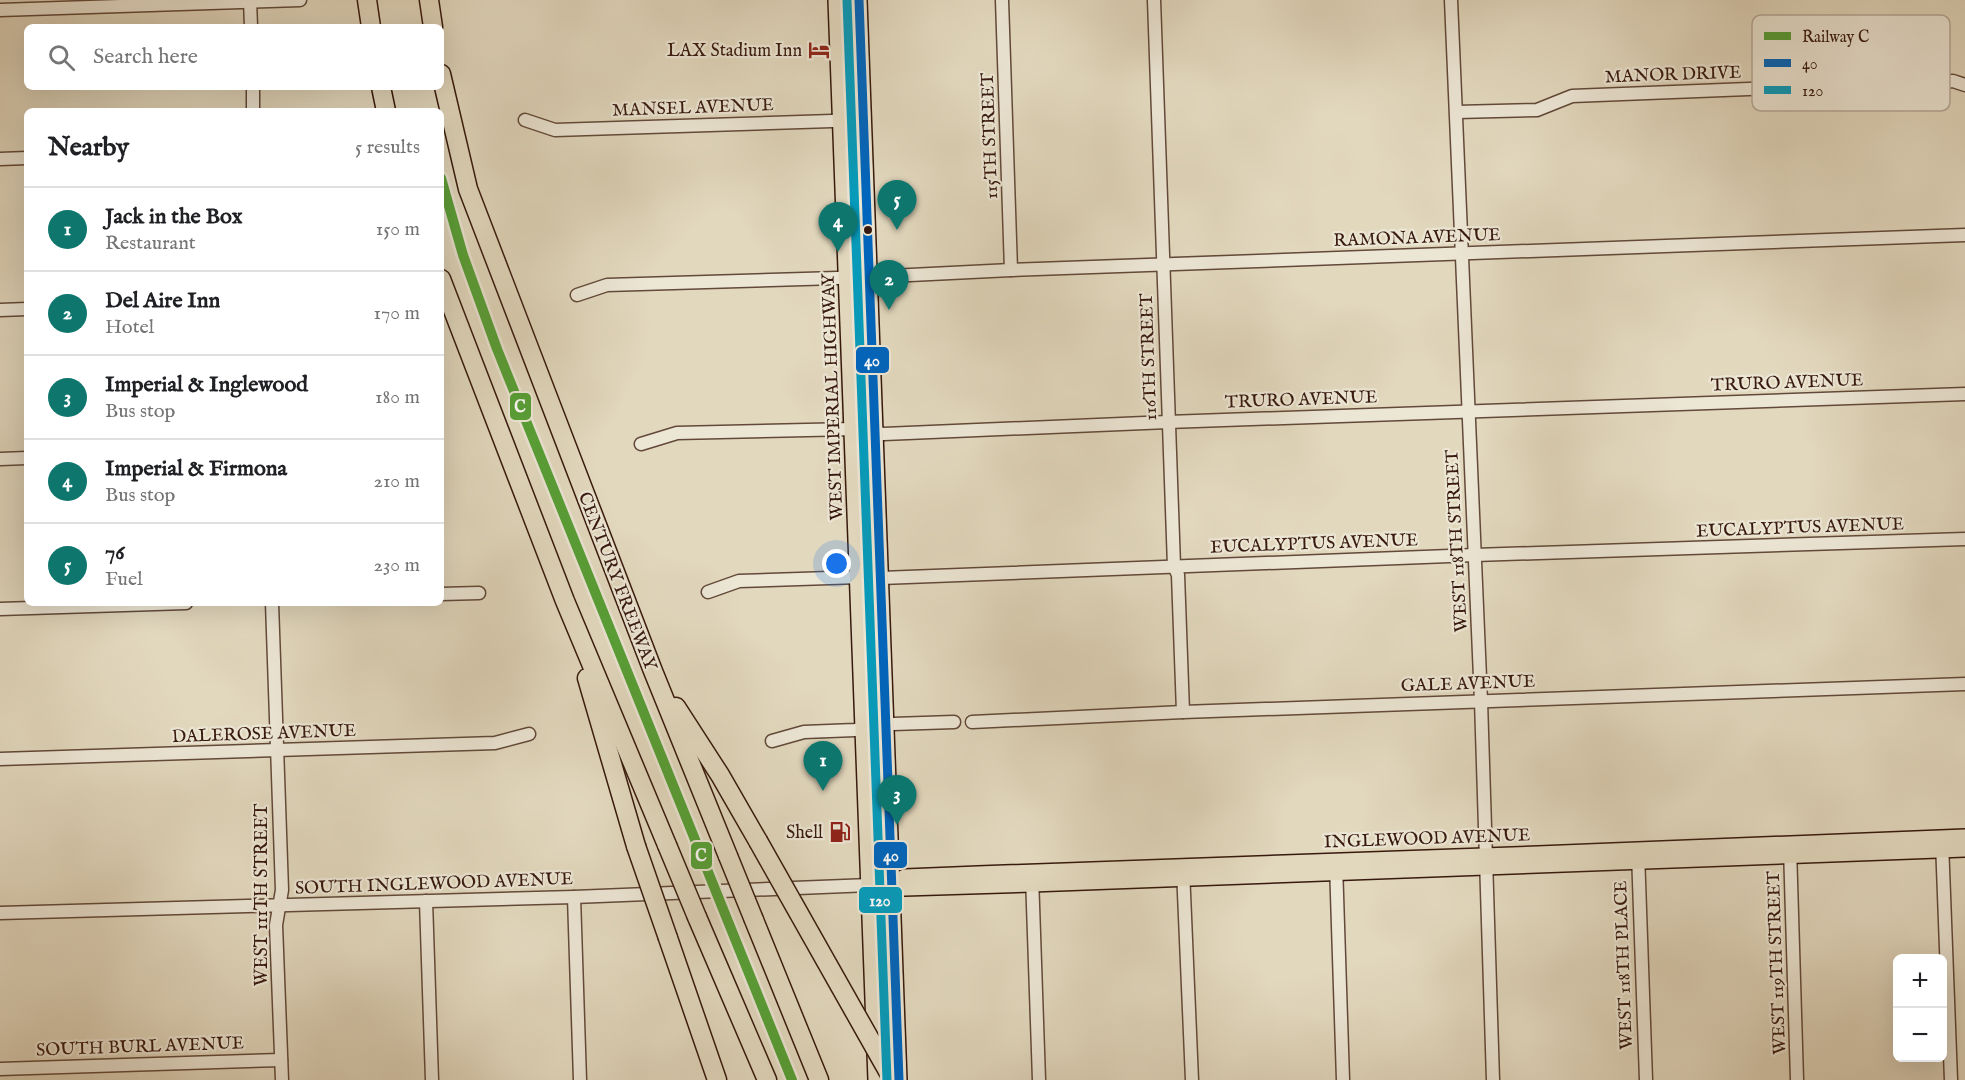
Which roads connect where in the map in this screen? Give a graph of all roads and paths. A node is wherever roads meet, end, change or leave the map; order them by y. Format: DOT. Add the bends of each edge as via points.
graph roads {
  1 [pos="300,0"];
  2 [pos="367,0"];
  3 [pos="429,0"];
  4 [pos="836,0"];
  5 [pos="859,0"];
  6 [pos="1002,0"];
  7 [pos="1154,0"];
  8 [pos="1451,0"];
  9 [pos="250,1"];
  10 [pos="0,10"];
  11 [pos="251,24"];
  12 [pos="371,24"];
  13 [pos="433,24"];
  14 [pos="1950,81"];
  15 [pos="1965,85"];
  16 [pos="444,87"];
  17 [pos="1752,89"];
  18 [pos="253,90"];
  19 [pos="382,90"];
  20 [pos="253,108"];
  21 [pos="385,108"];
  22 [pos="1457,112"];
  23 [pos="525,120"];
  24 [pos="841,120"];
  25 [pos="863,120"];
  26 [pos="24,158"];
  27 [pos="0,159"];
  28 [pos="1965,235"];
  29 [pos="1462,253"];
  30 [pos="1163,265"];
  31 [pos="1011,270"];
  32 [pos="870,277"];
  33 [pos="848,278"];
  34 [pos="444,287"];
  35 [pos="576,295"];
  36 [pos="24,309"];
  37 [pos="0,310"];
  38 [pos="1965,394"];
  39 [pos="1468,412"];
  40 [pos="1168,422"];
  41 [pos="852,429"];
  42 [pos="874,432"];
  43 [pos="641,444"];
  44 [pos="24,458"];
  45 [pos="0,459"];
  46 [pos="1965,539"];
  47 [pos="1475,555"];
  48 [pos="1174,566"];
  49 [pos="859,578"];
  50 [pos="881,579"];
  51 [pos="479,592"];
  52 [pos="708,592"];
  53 [pos="444,594"];
  54 [pos="565,602"];
  55 [pos="93,606"];
  56 [pos="272,606"];
  57 [pos="0,609"];
  58 [pos="653,671"];
  59 [pos="1965,684"];
  60 [pos="1481,701"];
  61 [pos="1183,712"];
  62 [pos="954,722"];
  63 [pos="972,722"];
  64 [pos="885,725"];
  65 [pos="864,729"];
  66 [pos="529,734"];
  67 [pos="772,741"];
  68 [pos="277,751"];
  69 [pos="0,759"];
  70 [pos="1965,837"];
  71 [pos="1943,844"];
  72 [pos="1965,849"];
  73 [pos="1790,850"];
  74 [pos="1638,855"];
  75 [pos="1487,861"];
  76 [pos="1336,866"];
  77 [pos="1183,872"];
  78 [pos="1032,878"];
  79 [pos="891,884"];
  80 [pos="870,885"];
  81 [pos="574,897"];
  82 [pos="426,902"];
  83 [pos="279,906"];
  84 [pos="0,913"];
  85 [pos="696,1020"];
  86 [pos="281,1060"];
  87 [pos="0,1069"];
  88 [pos="818,1077"];
  89 [pos="282,1080"];
  90 [pos="432,1080"];
  91 [pos="580,1080"];
  92 [pos="710,1080"];
  93 [pos="717,1080"];
  94 [pos="766,1080"];
  95 [pos="876,1080"];
  96 [pos="893,1080"];
  97 [pos="899,1080"];
  98 [pos="1039,1080"];
  99 [pos="1192,1080"];
  100 [pos="1343,1080"];
  101 [pos="1494,1080"];
  102 [pos="1646,1080"];
  103 [pos="1797,1080"];
  104 [pos="1951,1080"];
  1 -- 9 [label="street"];
  2 -- 12 [label="highway"];
  3 -- 13 [label="highway"];
  4 -- 24 [label="main road, WEST IMPERIAL HIGHWAY"];
  5 -- 25 [label="main road"];
  6 -- 31 [label="street, 115TH STREET"];
  7 -- 30 [label="street, 116TH STREET"];
  8 -- 22 [label="street, WEST 118TH STREET"];
  9 -- 10 [label="street"];
  9 -- 11 [label="street"];
  14 -- 15 [label="street, MANOR DRIVE"];
  16 -- 58 [label="highway, CENTURY FREEWAY" via="468,189"];
  17 -- 22 [label="street, MANOR DRIVE" via="1572,96 1537,110"];
  18 -- 20 [label="street"];
  19 -- 21 [label="highway"];
  22 -- 29 [label="street, WEST 118TH STREET"];
  23 -- 24 [label="street, MANSEL AVENUE" via="555,130"];
  24 -- 25 [label="street, MANSEL AVENUE"];
  24 -- 33 [label="main road, WEST IMPERIAL HIGHWAY"];
  25 -- 32 [label="main road"];
  26 -- 27 [label="street"];
  28 -- 29 [label="street, RAMONA AVENUE"];
  29 -- 30 [label="street, RAMONA AVENUE"];
  29 -- 39 [label="street, WEST 118TH STREET"];
  30 -- 31 [label="street, RAMONA AVENUE"];
  30 -- 40 [label="street, 116TH STREET"];
  31 -- 32 [label="street, RAMONA AVENUE"];
  32 -- 33 [label="street, RAMONA AVENUE"];
  32 -- 42 [label="main road"];
  33 -- 35 [label="street, RAMONA AVENUE" via="607,285"];
  33 -- 41 [label="main road, WEST IMPERIAL HIGHWAY"];
  34 -- 54 [label="highway"];
  36 -- 37 [label="street"];
  38 -- 39 [label="street, TRURO AVENUE"];
  39 -- 40 [label="street, TRURO AVENUE"];
  39 -- 47 [label="street, WEST 118TH STREET"];
  40 -- 42 [label="street, TRURO AVENUE"];
  40 -- 48 [label="street, 116TH STREET"];
  41 -- 42 [label="street, TRURO AVENUE"];
  41 -- 43 [label="street, TRURO AVENUE" via="677,434"];
  41 -- 49 [label="main road, WEST IMPERIAL HIGHWAY"];
  42 -- 50 [label="main road"];
  44 -- 45 [label="street"];
  46 -- 47 [label="street, EUCALYPTUS AVENUE"];
  47 -- 48 [label="street, EUCALYPTUS AVENUE"];
  47 -- 60 [label="street, WEST 118TH STREET"];
  48 -- 50 [label="street, EUCALYPTUS AVENUE"];
  48 -- 61 [label="street, 116TH STREET" via="1178,575"];
  49 -- 50 [label="street, EUCALYPTUS AVENUE"];
  49 -- 52 [label="street, EUCALYPTUS AVENUE" via="739,581"];
  49 -- 65 [label="main road, WEST IMPERIAL HIGHWAY"];
  50 -- 64 [label="main road"];
  51 -- 53 [label="street"];
  54 -- 85 [label="highway, bridge" via="636,846"];
  54 -- 94 [label="highway, bridge"];
  55 -- 57 [label="street"];
  56 -- 68 [label="street, WEST 111TH STREET"];
  58 -- 88 [label="highway, CENTURY FREEWAY, bridge"];
  58 -- 96 [label="highway, bridge" via="720,775"];
  59 -- 60 [label="street, GALE AVENUE"];
  60 -- 61 [label="street, GALE AVENUE"];
  60 -- 75 [label="street, WEST 118TH STREET"];
  61 -- 63 [label="street, GALE AVENUE"];
  62 -- 64 [label="street"];
  64 -- 65 [label="street"];
  64 -- 79 [label="main road"];
  65 -- 67 [label="street" via="804,732"];
  65 -- 80 [label="main road, WEST IMPERIAL HIGHWAY"];
  66 -- 68 [label="street, DALEROSE AVENUE" via="495,743"];
  68 -- 69 [label="street, DALEROSE AVENUE"];
  68 -- 83 [label="street, WEST 111TH STREET" via="282,890"];
  70 -- 71 [label="main road, INGLEWOOD AVENUE"];
  71 -- 72 [label="main road, INGLEWOOD AVENUE"];
  71 -- 73 [label="main road, INGLEWOOD AVENUE"];
  71 -- 104 [label="street"];
  73 -- 74 [label="main road, INGLEWOOD AVENUE"];
  73 -- 103 [label="street, WEST 119TH STREET"];
  74 -- 75 [label="main road, INGLEWOOD AVENUE"];
  74 -- 102 [label="street, WEST 118TH PLACE"];
  75 -- 76 [label="main road, INGLEWOOD AVENUE"];
  75 -- 101 [label="street, WEST 118TH STREET"];
  76 -- 77 [label="main road, INGLEWOOD AVENUE"];
  76 -- 100 [label="street"];
  77 -- 78 [label="main road, INGLEWOOD AVENUE"];
  77 -- 99 [label="street"];
  78 -- 79 [label="main road, INGLEWOOD AVENUE" via="905,877"];
  78 -- 98 [label="street"];
  79 -- 80 [label="main road, INGLEWOOD AVENUE"];
  79 -- 97 [label="main road"];
  80 -- 81 [label="street, SOUTH INGLEWOOD AVENUE"];
  80 -- 95 [label="main road, WEST IMPERIAL HIGHWAY"];
  81 -- 82 [label="street, SOUTH INGLEWOOD AVENUE"];
  81 -- 91 [label="street"];
  82 -- 83 [label="street, SOUTH INGLEWOOD AVENUE"];
  82 -- 90 [label="street"];
  83 -- 84 [label="street, SOUTH INGLEWOOD AVENUE"];
  83 -- 86 [label="street, WEST 111TH STREET" via="276,925"];
  85 -- 92 [label="highway"];
  85 -- 93 [label="highway"];
  86 -- 87 [label="street, SOUTH BURL AVENUE"];
  86 -- 89 [label="street, WEST 111TH STREET"];
}
